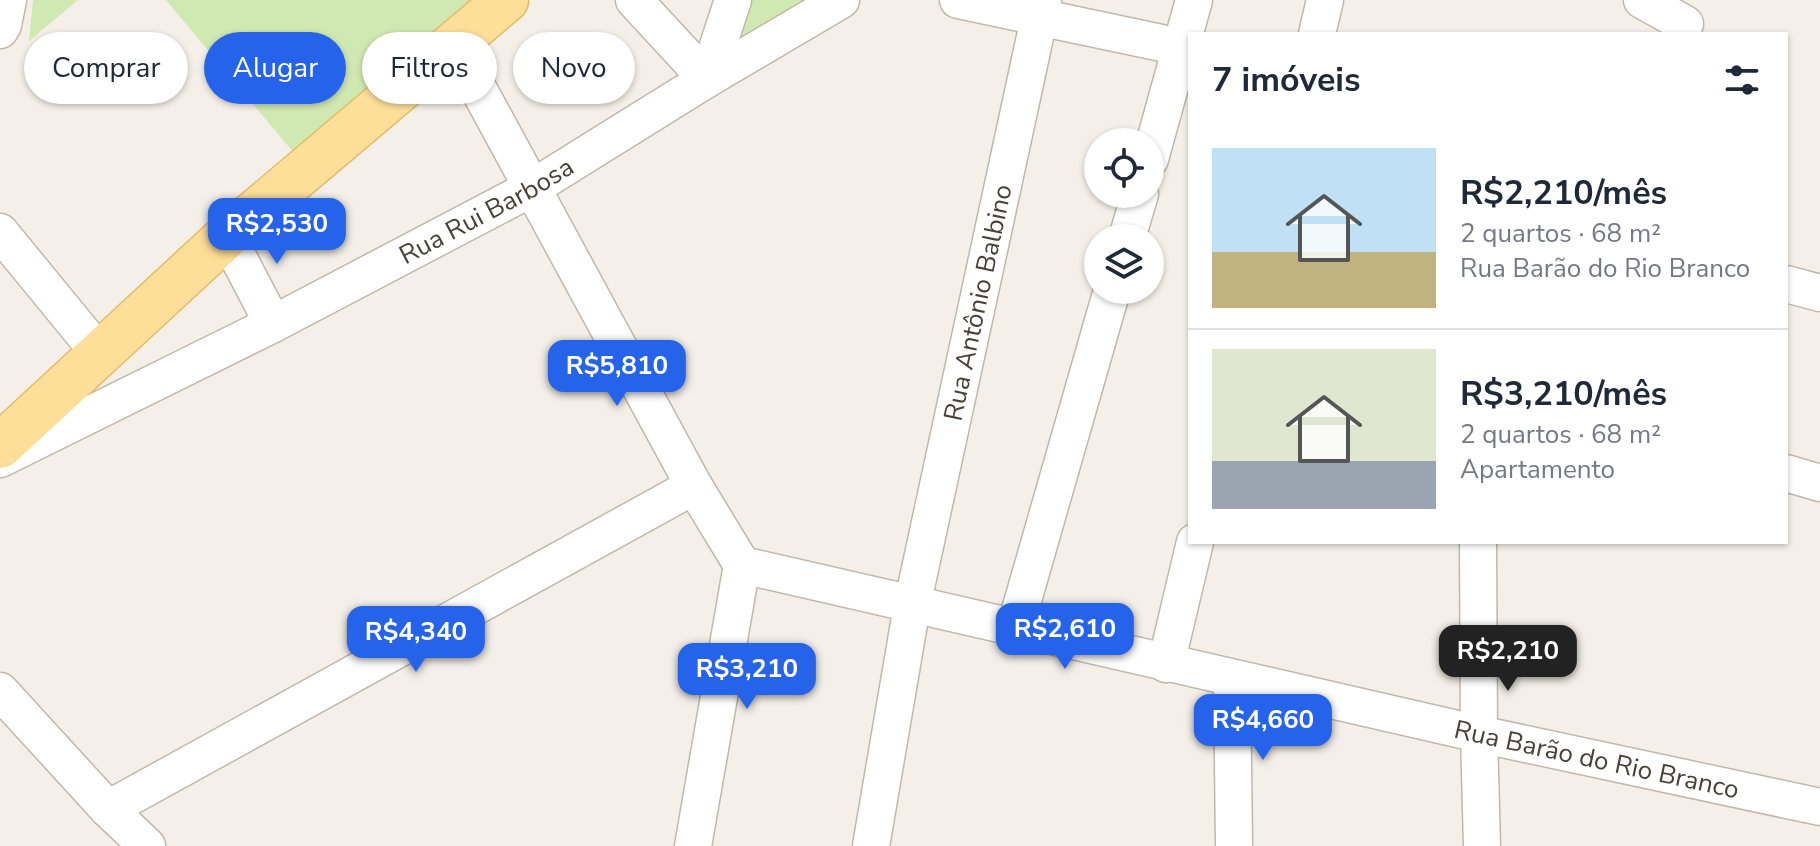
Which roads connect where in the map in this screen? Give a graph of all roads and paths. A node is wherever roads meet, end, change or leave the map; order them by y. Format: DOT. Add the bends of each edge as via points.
graph roads {
  1 [pos="8,0"];
  2 [pos="506,0"];
  3 [pos="634,0"];
  4 [pos="733,0"];
  5 [pos="841,0"];
  6 [pos="958,0"];
  7 [pos="1194,0"];
  8 [pos="1325,0"];
  9 [pos="1642,0"];
  10 [pos="1041,8"];
  11 [pos="1689,19"];
  12 [pos="0,30"];
  13 [pos="468,32"];
  14 [pos="1189,32"];
  15 [pos="1317,32"];
  16 [pos="1186,48"];
  17 [pos="707,79"];
  18 [pos="383,104"];
  19 [pos="486,104"];
  20 [pos="1160,128"];
  21 [pos="532,188"];
  22 [pos="0,232"];
  23 [pos="227,236"];
  24 [pos="1788,285"];
  25 [pos="1820,293"];
  26 [pos="1108,304"];
  27 [pos="273,324"];
  28 [pos="100,354"];
  29 [pos="0,446"];
  30 [pos="0,459"];
  31 [pos="1788,474"];
  32 [pos="1820,483"];
  33 [pos="694,486"];
  34 [pos="1195,544"];
  35 [pos="1478,544"];
  36 [pos="742,565"];
  37 [pos="912,606"];
  38 [pos="1015,628"];
  39 [pos="1166,664"];
  40 [pos="1232,678"];
  41 [pos="0,691"];
  42 [pos="1479,734"];
  43 [pos="1820,807"];
  44 [pos="108,809"];
  45 [pos="147,846"];
  46 [pos="693,846"];
  47 [pos="871,846"];
  48 [pos="1234,846"];
  49 [pos="1482,846"];
  1 -- 12 [label="street"];
  2 -- 13 [label="main road"];
  3 -- 17 [label="street"];
  4 -- 17 [label="street"];
  5 -- 17 [label="street, Rua Rui Barbosa"];
  6 -- 10 [label="street"];
  7 -- 14 [label="street"];
  8 -- 15 [label="street"];
  9 -- 11 [label="street"];
  10 -- 16 [label="street"];
  10 -- 37 [label="street, Rua Antônio Balbino"];
  16 -- 20 [label="street"];
  17 -- 21 [label="street, Rua Rui Barbosa"];
  18 -- 23 [label="main road"];
  19 -- 21 [label="street"];
  21 -- 27 [label="street, Rua Rui Barbosa"];
  21 -- 33 [label="street"];
  22 -- 28 [label="street"];
  23 -- 27 [label="street"];
  23 -- 28 [label="main road"];
  24 -- 25 [label="street"];
  26 -- 38 [label="street"];
  27 -- 30 [label="street, Rua Rui Barbosa"];
  28 -- 29 [label="main road"];
  31 -- 32 [label="street"];
  33 -- 36 [label="street"];
  33 -- 44 [label="street"];
  34 -- 39 [label="street"];
  35 -- 42 [label="street"];
  36 -- 37 [label="street, Rua Barão do Rio Branco"];
  36 -- 46 [label="street"];
  37 -- 38 [label="street, Rua Barão do Rio Branco"];
  37 -- 47 [label="street, Rua Antônio Balbino"];
  38 -- 39 [label="street, Rua Barão do Rio Branco"];
  39 -- 40 [label="street, Rua Barão do Rio Branco"];
  40 -- 42 [label="street, Rua Barão do Rio Branco"];
  40 -- 48 [label="street"];
  41 -- 44 [label="street"];
  42 -- 43 [label="street, Rua Barão do Rio Branco"];
  42 -- 49 [label="street"];
  44 -- 45 [label="street"];
}
